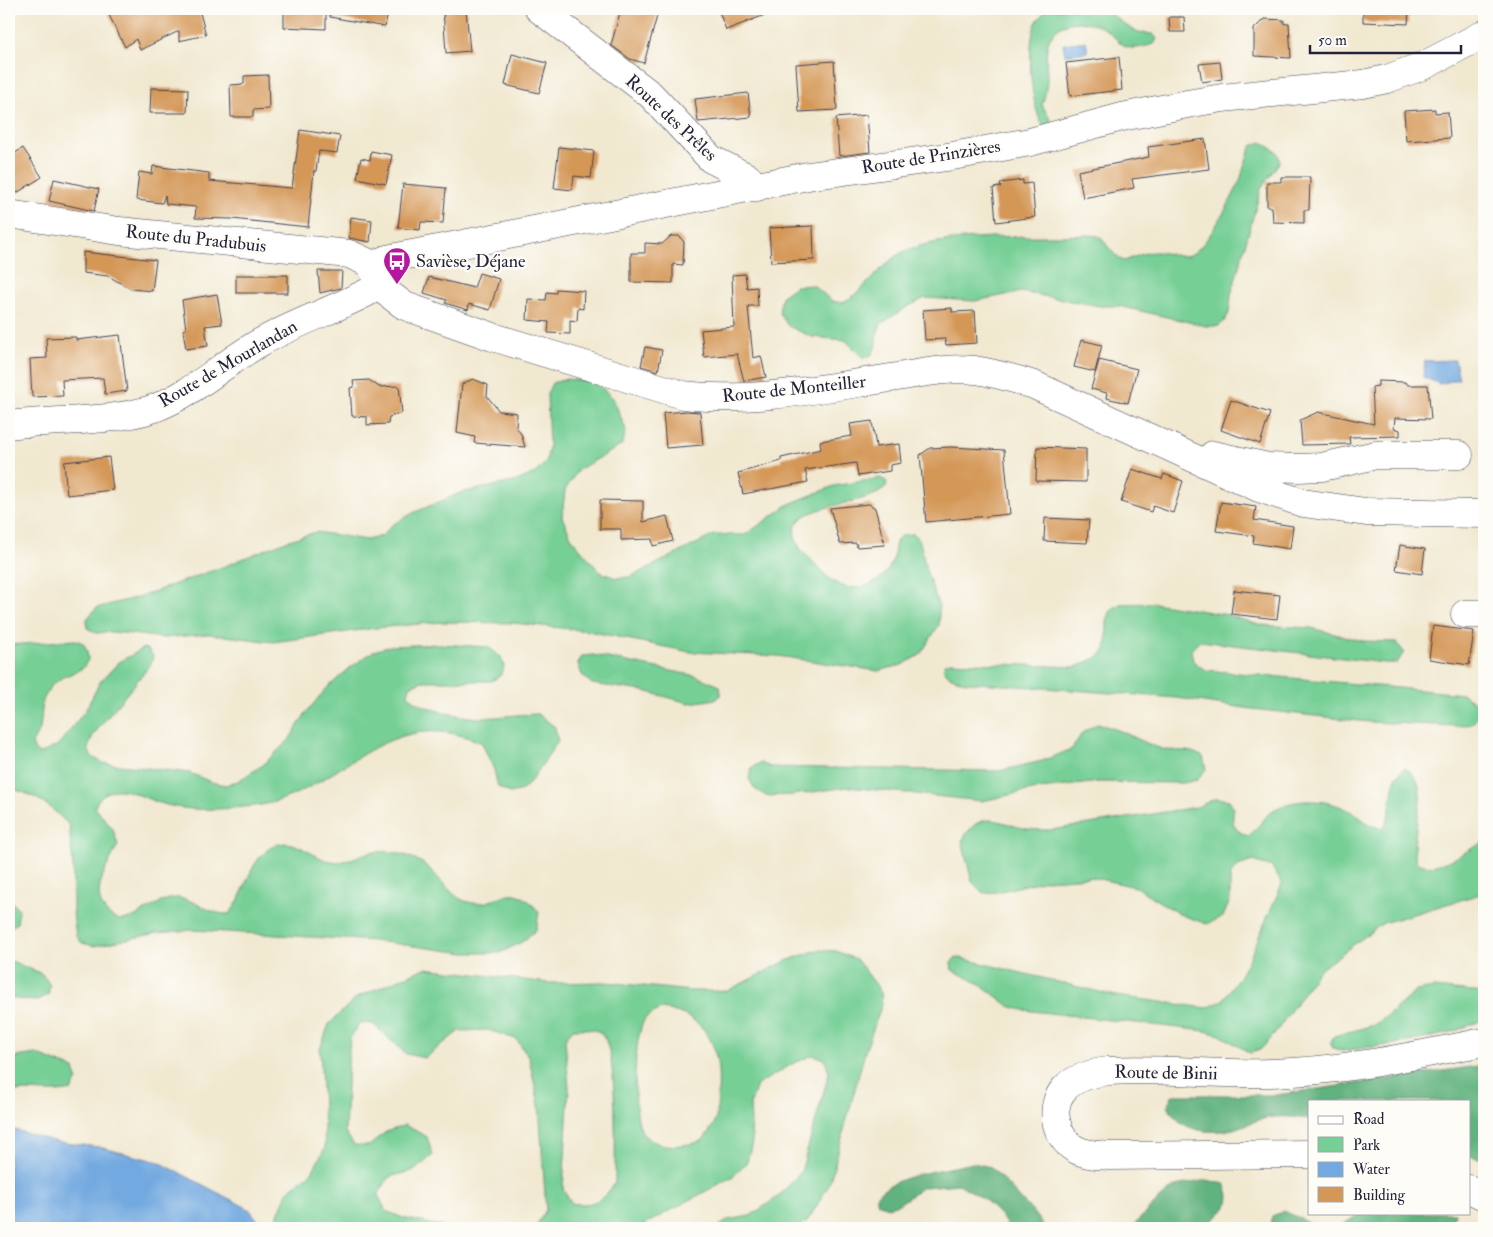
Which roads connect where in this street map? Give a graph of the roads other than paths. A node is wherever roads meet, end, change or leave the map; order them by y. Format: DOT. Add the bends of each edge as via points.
graph roads {
  1 [pos="539,9"];
  2 [pos="1484,34"];
  3 [pos="757,186"];
  4 [pos="9,214"];
  5 [pos="376,275"];
  6 [pos="9,425"];
  7 [pos="1459,455"];
  8 [pos="1195,458"];
  9 [pos="1484,514"];
  10 [pos="1484,1042"];
  11 [pos="1308,1154"];
  12 [pos="1470,1189"];
  13 [pos="1484,1196"];
  1 -- 3 [label="street, Route des Prêles" via="651,94 711,159 747,177"];
  2 -- 3 [label="street, Route de Prinzières" via="1425,65 1370,83 1197,102 1122,117 1030,142"];
  3 -- 5 [label="street, Route de Prinzières" via="387,259"];
  4 -- 5 [label="street, Route du Pradubuis" via="119,232 341,253 357,257"];
  5 -- 6 [label="street, Route de Mourlandan" via="337,308 275,334 183,394 152,408 117,416"];
  5 -- 8 [label="street, Route de Monteiller" via="392,298 414,310 672,392 701,397 739,397 935,371 975,370 1034,385"];
  7 -- 8 [label="street" via="1376,455 1322,467 1298,468 1268,467 1208,453 1198,454"];
  8 -- 9 [label="street, Route de Monteiller" via="1259,488 1318,506 1366,512"];
  10 -- 11 [label="street, Route de Binii" via="1325,1070 1238,1074 1108,1071 1092,1074 1066,1087 1056,1106 1055,1118 1061,1136 1077,1150 1090,1154"];
  12 -- 13 [label="street"];
}
